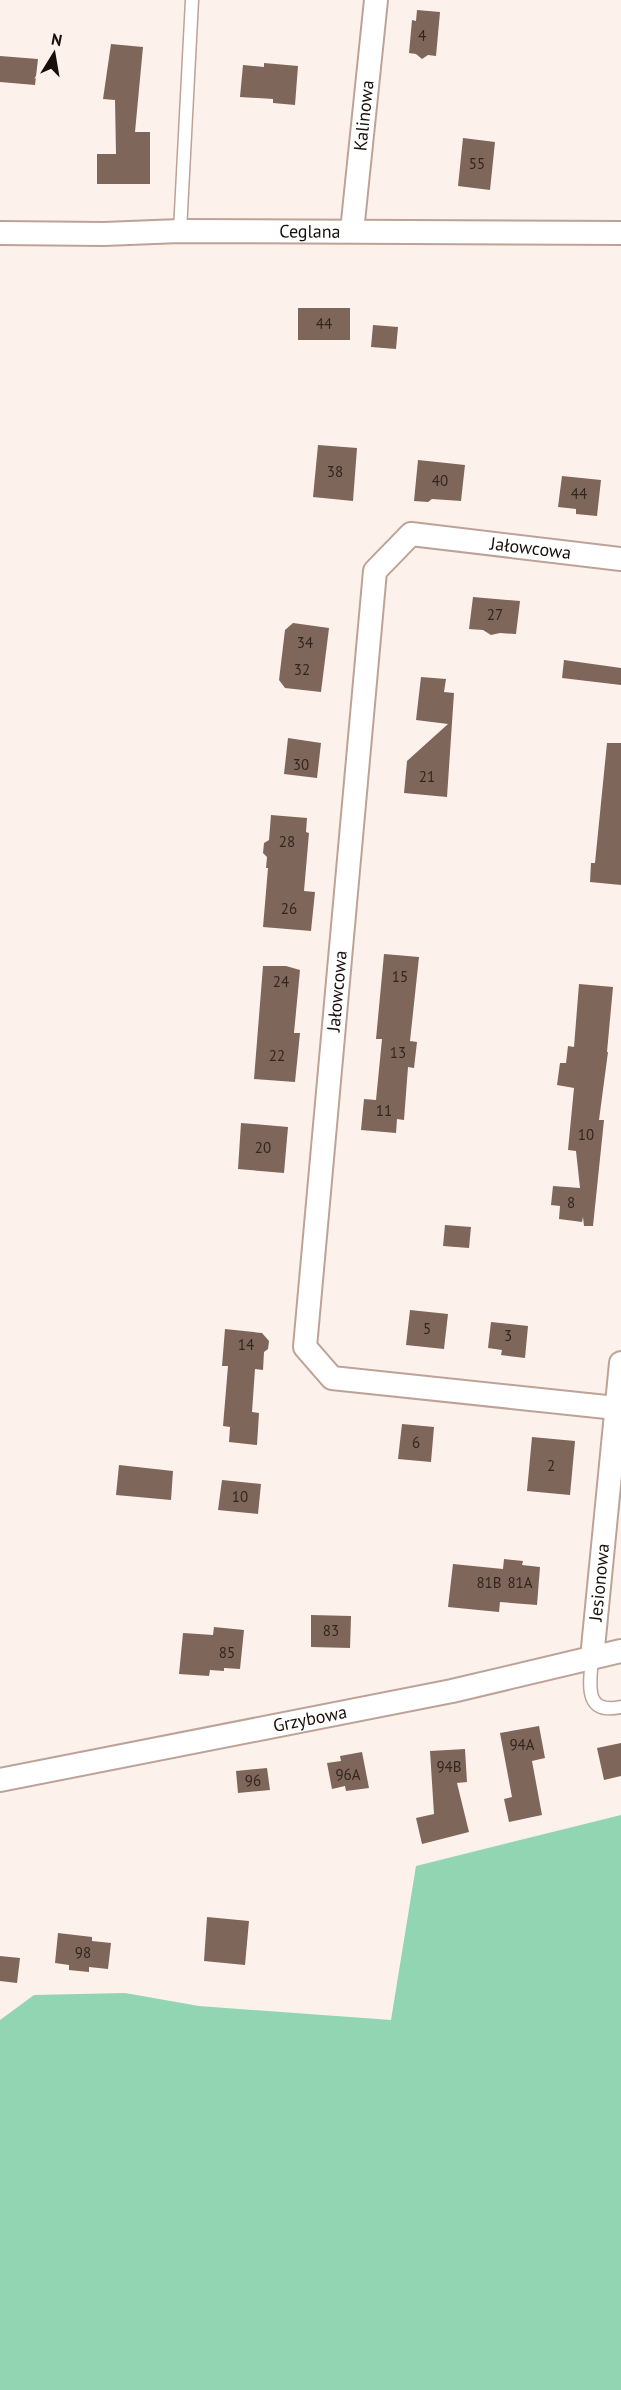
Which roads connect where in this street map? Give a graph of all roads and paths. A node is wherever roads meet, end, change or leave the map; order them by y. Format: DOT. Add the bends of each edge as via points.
graph roads {
  1 [pos="192,0"];
  2 [pos="376,0"];
  3 [pos="180,231"];
  4 [pos="352,231"];
  5 [pos="0,233"];
  6 [pos="621,233"];
  7 [pos="621,559"];
  8 [pos="621,1363"];
  9 [pos="616,1408"];
  10 [pos="621,1651"];
  11 [pos="592,1658"];
  12 [pos="621,1707"];
  13 [pos="0,1780"];
  1 -- 3 [label="lane"];
  2 -- 4 [label="street, Kalinowa"];
  3 -- 4 [label="street, Ceglana"];
  3 -- 5 [label="street, Ceglana"];
  4 -- 6 [label="street, Ceglana"];
  7 -- 9 [label="street, Jałowcowa" via="411,534 375,572 305,1347 332,1378"];
  8 -- 9 [label="street, Jesionowa"];
  9 -- 11 [label="street, Jesionowa"];
  10 -- 11 [label="street, Grzybowa"];
  11 -- 12 [label="lane" via="593,1699 607,1709"];
  11 -- 13 [label="street, Grzybowa" via="452,1691"];
}
